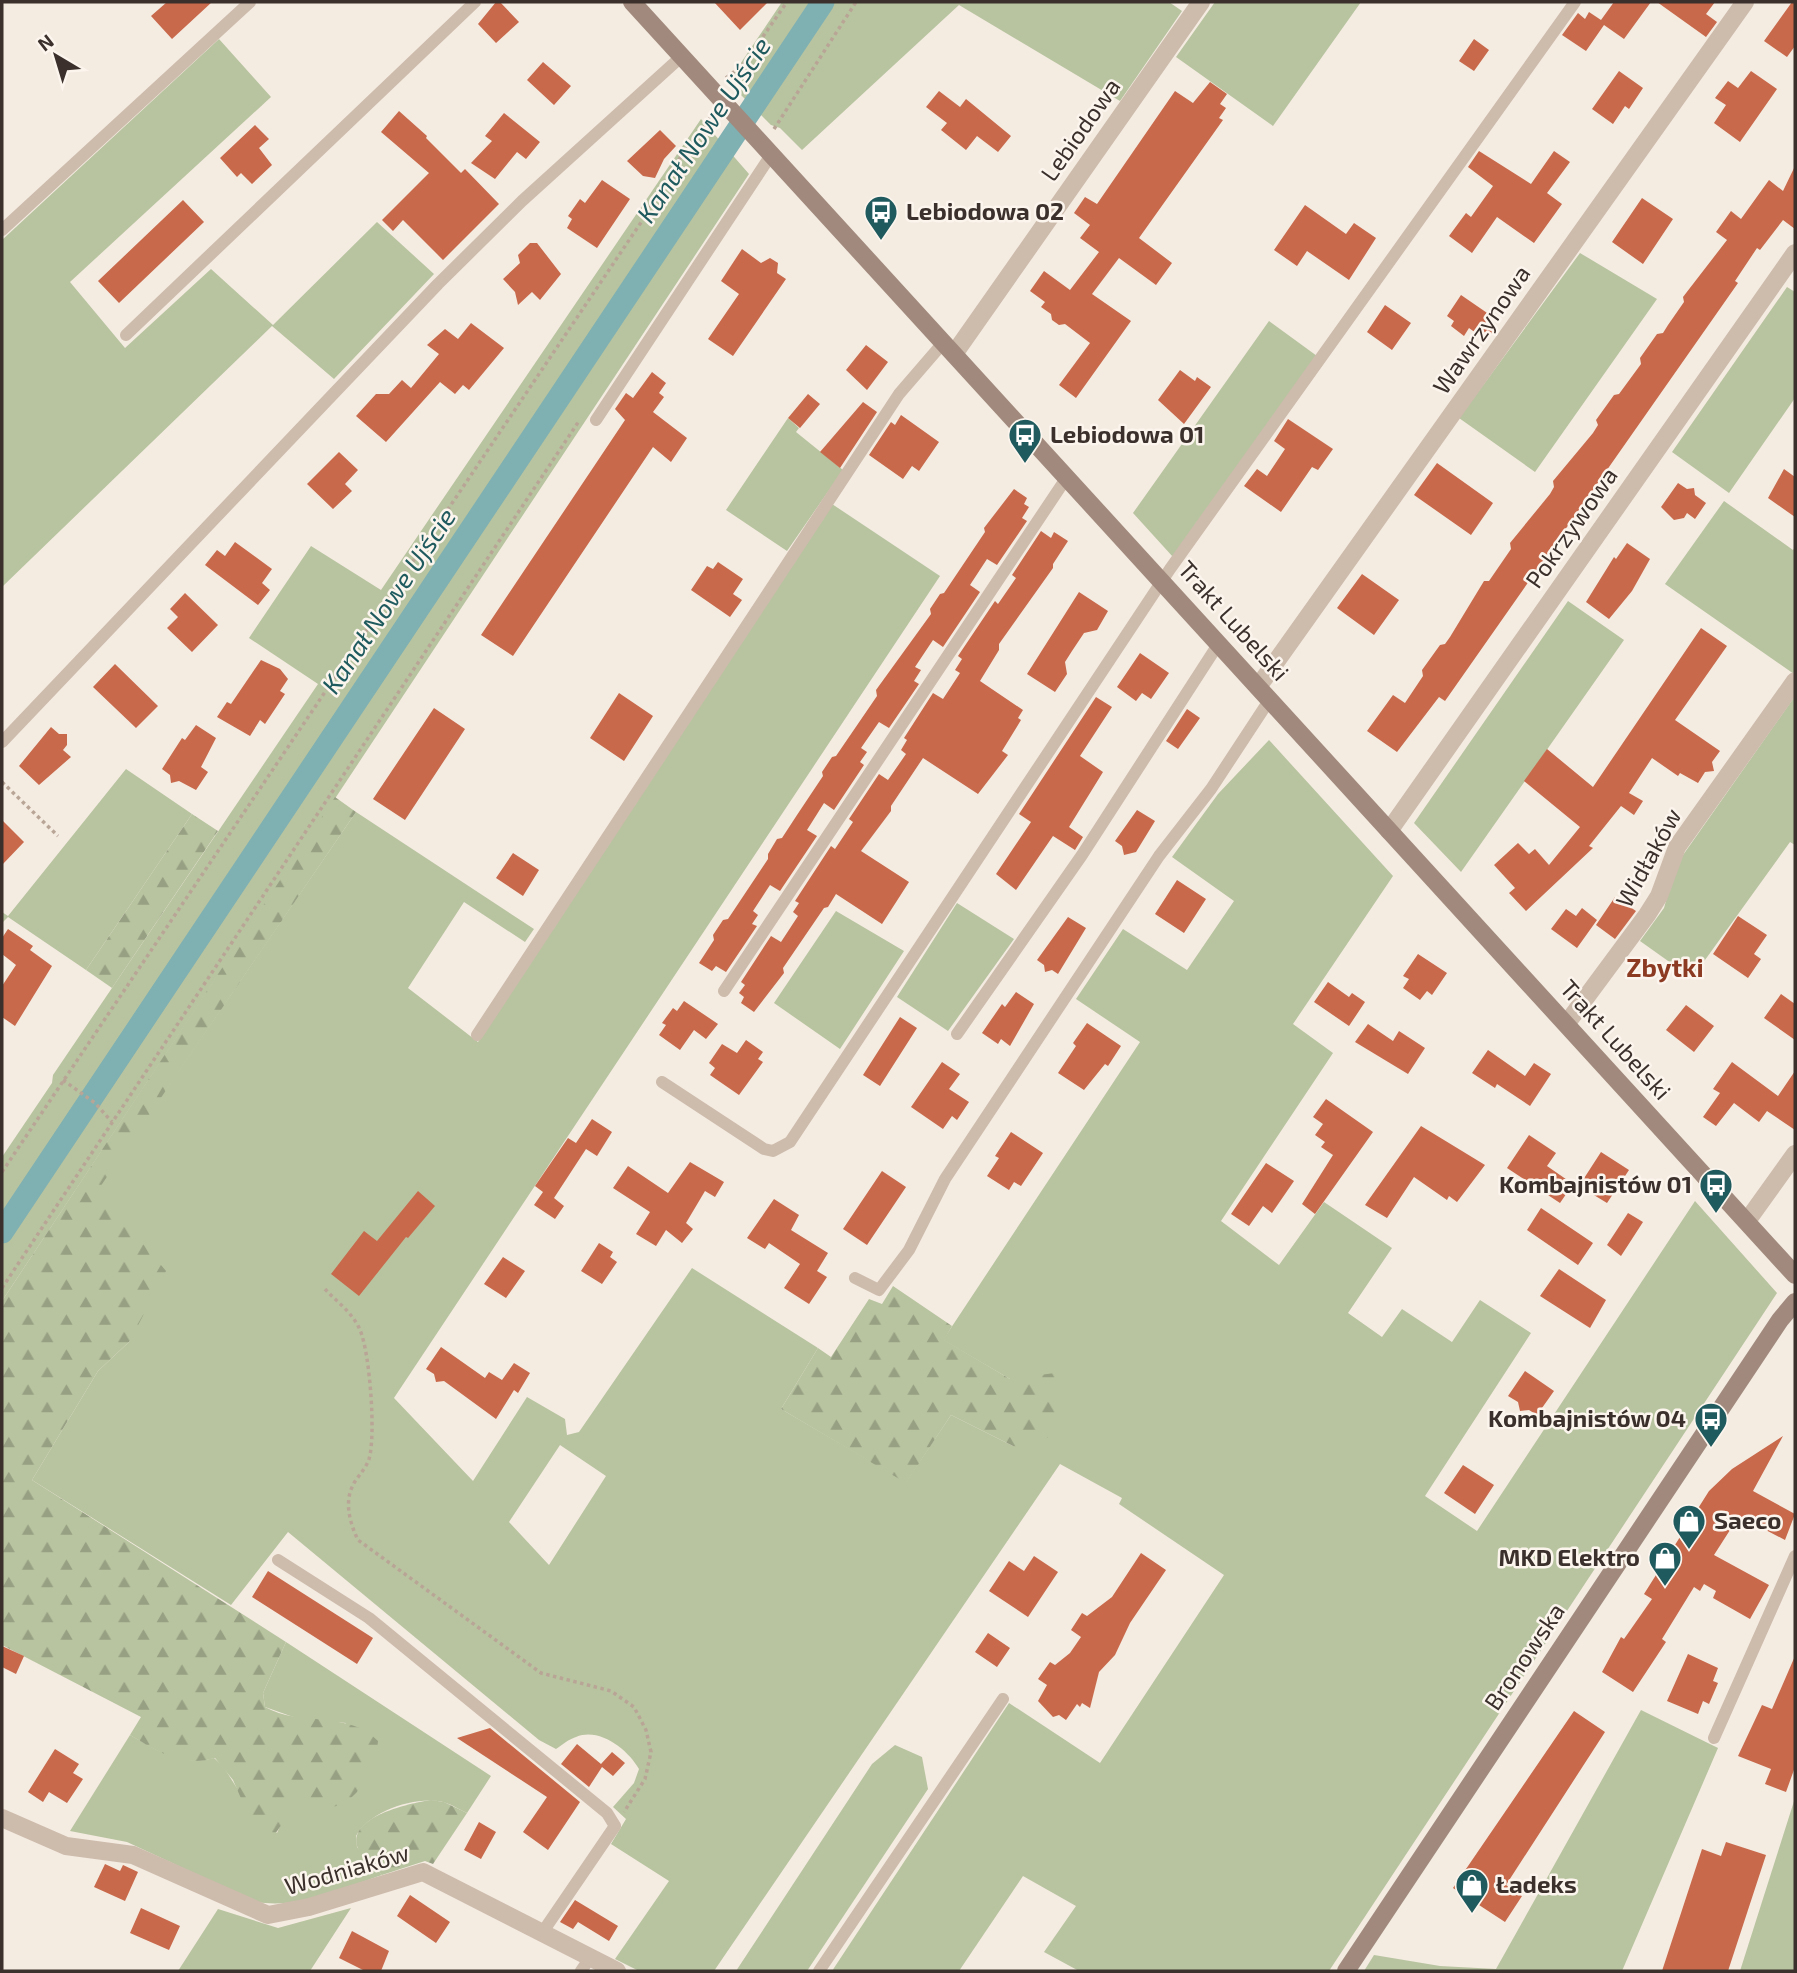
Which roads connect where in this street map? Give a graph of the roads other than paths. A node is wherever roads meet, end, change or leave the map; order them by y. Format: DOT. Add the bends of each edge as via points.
graph roads {
  1 [pos="250,2"];
  2 [pos="475,2"];
  3 [pos="632,2"];
  4 [pos="1200,2"];
  5 [pos="1574,2"];
  6 [pos="1745,2"];
  7 [pos="682,56"];
  8 [pos="763,146"];
  9 [pos="2,230"];
  10 [pos="1795,253"];
  11 [pos="126,335"];
  12 [pos="949,349"];
  13 [pos="590,417"];
  14 [pos="1067,477"];
  15 [pos="1162,580"];
  16 [pos="1219,643"];
  17 [pos="1795,681"];
  18 [pos="1264,693"];
  19 [pos="2,742"];
  20 [pos="1389,831"];
  21 [pos="724,991"];
  22 [pos="1567,1023"];
  23 [pos="957,1034"];
  24 [pos="477,1035"];
  25 [pos="662,1082"];
  26 [pos="1795,1154"];
  27 [pos="1747,1221"];
  28 [pos="1795,1275"];
  29 [pos="855,1278"];
  30 [pos="1795,1302"];
  31 [pos="1795,1556"];
  32 [pos="278,1560"];
  33 [pos="1003,1699"];
  34 [pos="1714,1738"];
  35 [pos="2,1818"];
  36 [pos="542,1933"];
  37 [pos="586,1964"];
  38 [pos="617,1971"];
  39 [pos="819,1971"];
  40 [pos="1346,1971"];
  1 -- 9 [label="lane"];
  2 -- 11 [label="lane"];
  3 -- 7 [label="street, Trakt Lubelski"];
  4 -- 12 [label="street, Lebiodowa"];
  5 -- 15 [label="lane"];
  6 -- 18 [label="street, Wawrzynowa"];
  7 -- 8 [label="street, Trakt Lubelski"];
  7 -- 19 [label="lane" via="438,284"];
  8 -- 12 [label="street, Trakt Lubelski"];
  8 -- 13 [label="lane"];
  10 -- 20 [label="street, Pokrzywowa"];
  12 -- 14 [label="street, Trakt Lubelski"];
  12 -- 24 [label="lane" via="899,394"];
  14 -- 15 [label="street, Trakt Lubelski"];
  14 -- 21 [label="lane"];
  15 -- 16 [label="street, Trakt Lubelski"];
  15 -- 25 [label="lane" via="790,1142 773,1151 764,1149"];
  16 -- 18 [label="street, Trakt Lubelski"];
  16 -- 23 [label="lane" via="1082,855"];
  17 -- 22 [label="street, Widłaków" via="1677,847 1647,915"];
  18 -- 20 [label="street, Trakt Lubelski"];
  18 -- 29 [label="lane" via="1211,789 1159,856 945,1179 909,1250 879,1290"];
  20 -- 22 [label="street, Trakt Lubelski"];
  22 -- 27 [label="street, Trakt Lubelski"];
  26 -- 27 [label="street"];
  27 -- 28 [label="street, Trakt Lubelski"];
  30 -- 40 [label="street, Bronowska" via="1694,1446"];
  31 -- 34 [label="lane"];
  32 -- 36 [label="lane" via="369,1618 607,1813 615,1826"];
  33 -- 39 [label="lane"];
  35 -- 36 [label="street, Wodniaków" via="66,1846 133,1855 268,1915 309,1908 423,1872"];
  36 -- 37 [label="street, Wodniaków"];
  37 -- 38 [label="street, Wodniaków"];
}
